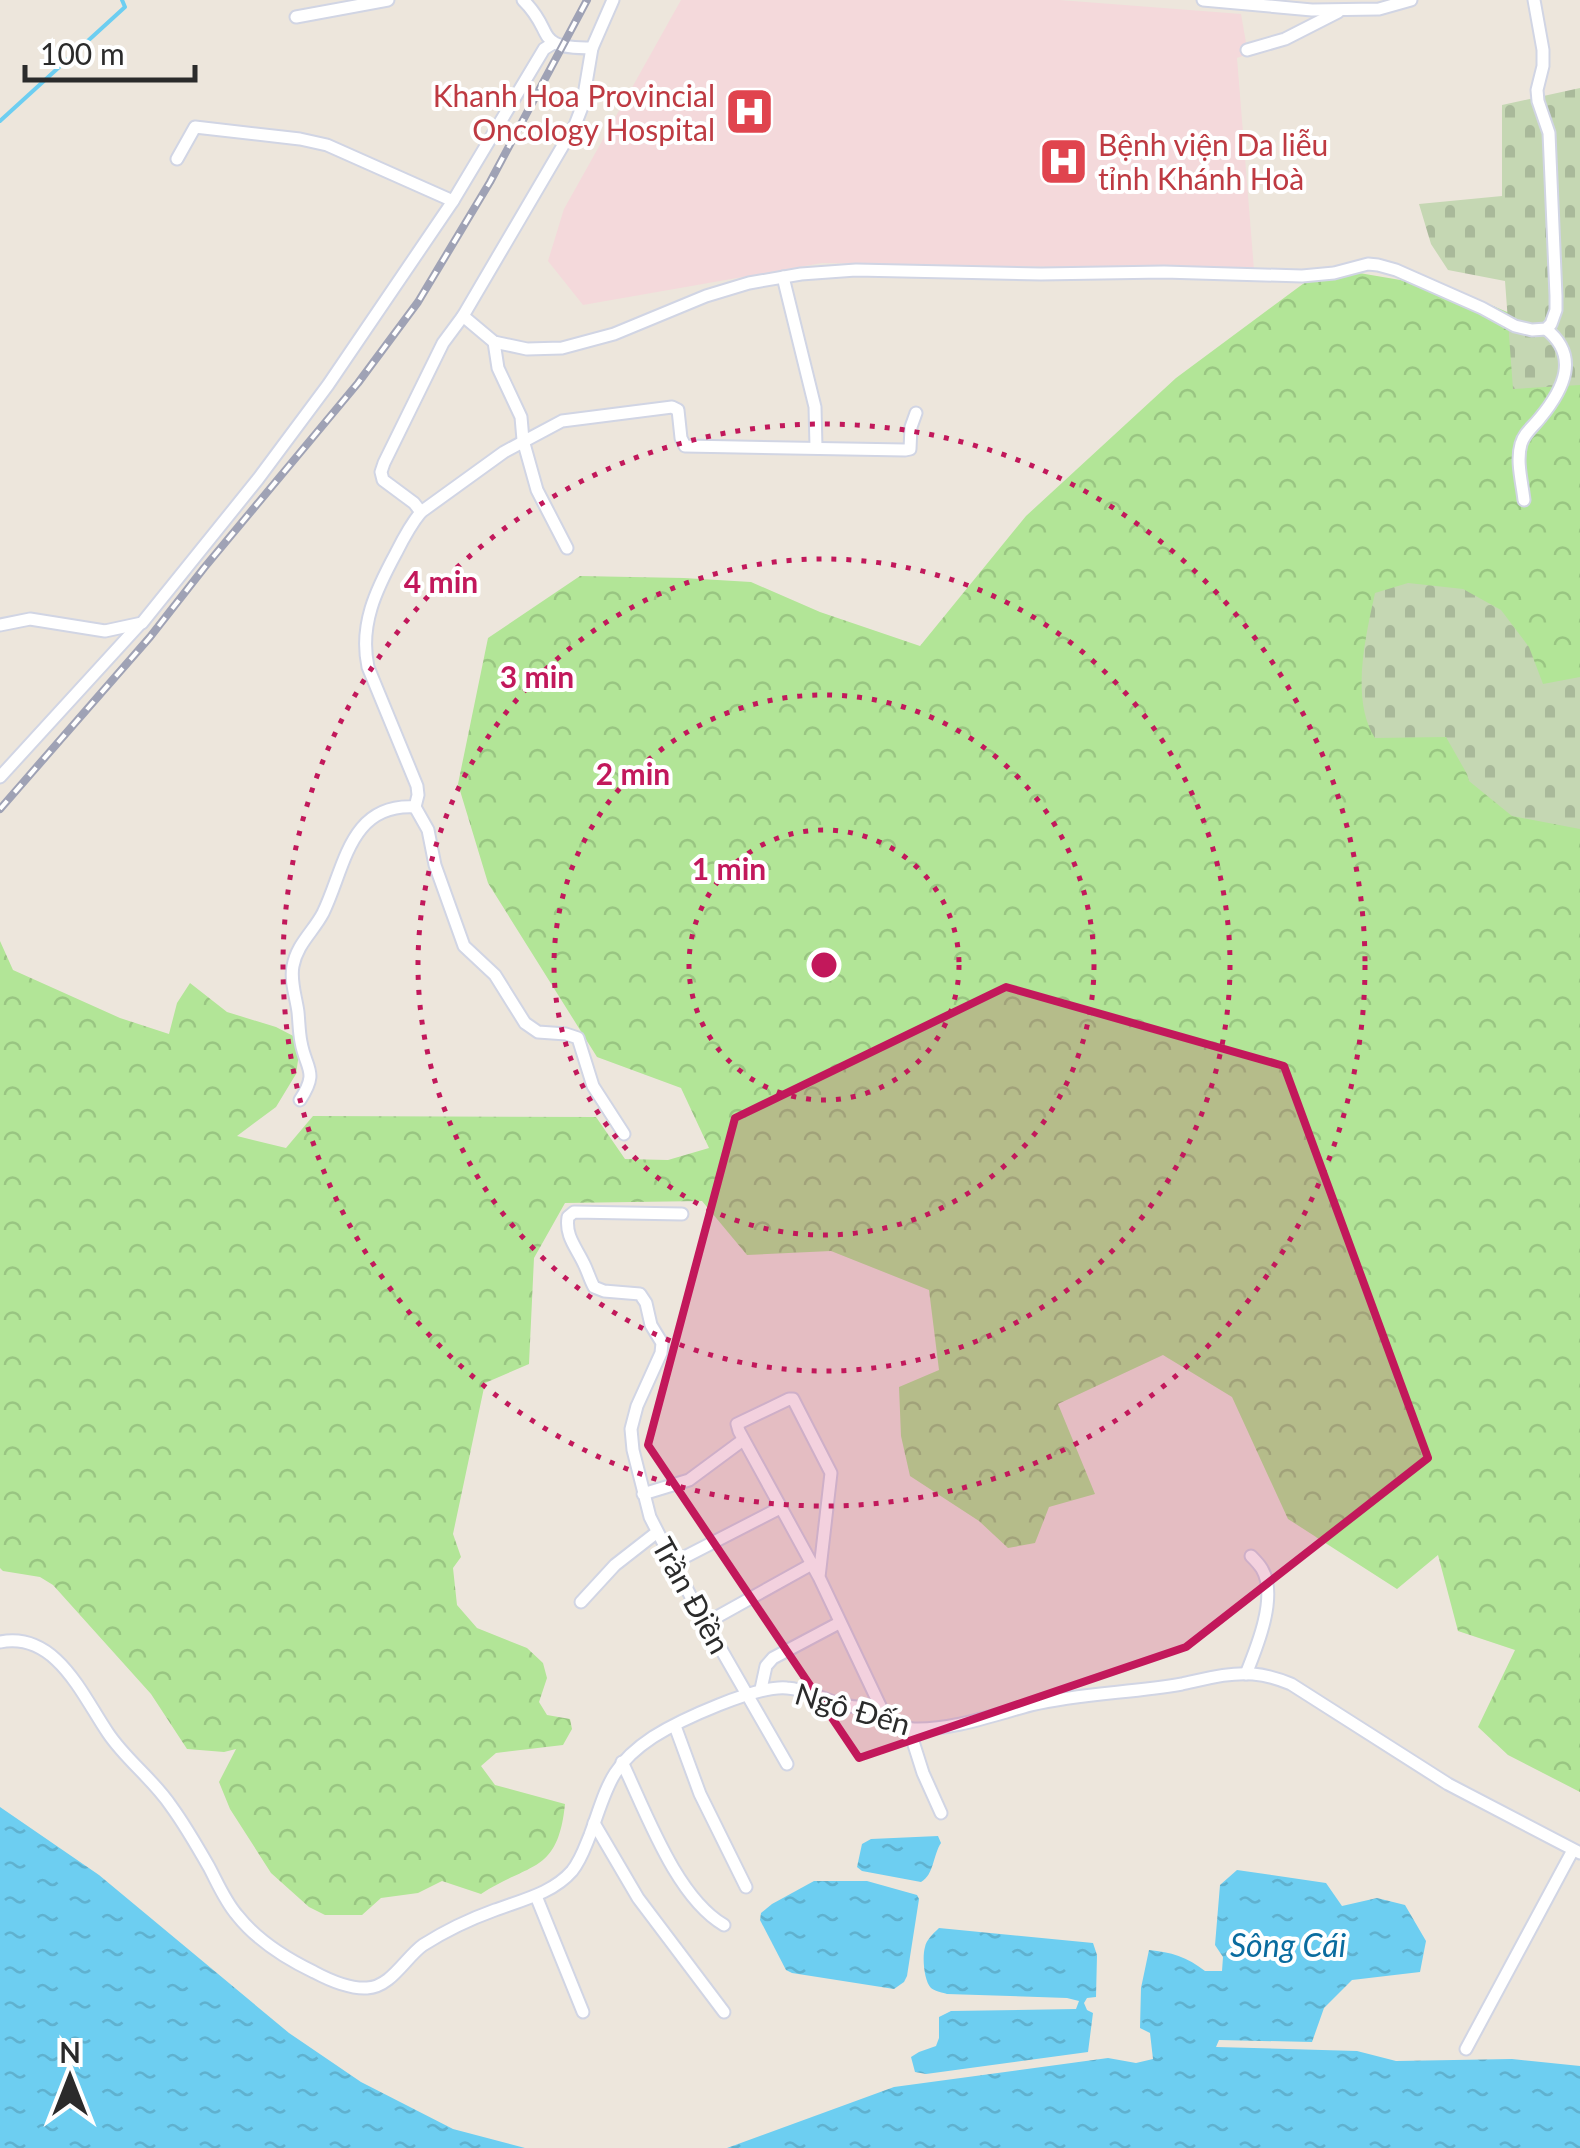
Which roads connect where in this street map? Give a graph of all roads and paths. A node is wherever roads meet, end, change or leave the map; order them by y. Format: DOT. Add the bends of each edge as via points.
graph roads {
  1 [pos="388,0"];
  2 [pos="523,0"];
  3 [pos="613,0"];
  4 [pos="1203,0"];
  5 [pos="1411,0"];
  6 [pos="1534,0"];
  7 [pos="1341,10"];
  8 [pos="296,17"];
  9 [pos="552,44"];
  10 [pos="592,48"];
  11 [pos="1247,50"];
  12 [pos="177,159"];
  13 [pos="453,200"];
  14 [pos="782,277"];
  15 [pos="464,316"];
  16 [pos="1546,329"];
  17 [pos="494,342"];
  18 [pos="916,413"];
  19 [pos="523,440"];
  20 [pos="816,447"];
  21 [pos="1524,500"];
  22 [pos="420,512"];
  23 [pos="568,548"];
  24 [pos="142,623"];
  25 [pos="0,626"];
  26 [pos="0,777"];
  27 [pos="415,807"];
  28 [pos="300,1100"];
  29 [pos="624,1134"];
  30 [pos="682,1214"];
  31 [pos="743,1440"];
  32 [pos="643,1494"];
  33 [pos="780,1508"];
  34 [pos="656,1532"];
  35 [pos="1251,1556"];
  36 [pos="673,1562"];
  37 [pos="812,1564"];
  38 [pos="820,1577"];
  39 [pos="582,1602"];
  40 [pos="839,1622"];
  41 [pos="706,1623"];
  42 [pos="0,1642"];
  43 [pos="1246,1674"];
  44 [pos="761,1689"];
  45 [pos="745,1694"];
  46 [pos="883,1712"];
  47 [pos="675,1726"];
  48 [pos="908,1729"];
  49 [pos="622,1762"];
  50 [pos="787,1764"];
  51 [pos="941,1812"];
  52 [pos="594,1823"];
  53 [pos="1576,1851"];
  54 [pos="746,1887"];
  55 [pos="536,1896"];
  56 [pos="724,1925"];
  57 [pos="583,2012"];
  58 [pos="724,2012"];
  59 [pos="1466,2048"];
  1 -- 8 [label="street"];
  2 -- 9 [label="street"];
  3 -- 10 [label="street"];
  4 -- 7 [label="street"];
  5 -- 7 [label="street"];
  6 -- 16 [label="street" via="1543,50 1537,90 1548,133 1556,296"];
  7 -- 11 [label="street"];
  9 -- 10 [label="street"];
  9 -- 13 [label="street"];
  10 -- 15 [label="street" via="575,126"];
  12 -- 13 [label="street" via="195,127 300,139"];
  13 -- 24 [label="street" via="308,414"];
  14 -- 16 [label="street" via="856,270 1302,276 1368,264 1396,270 1514,326"];
  14 -- 17 [label="street" via="706,296 590,342 527,349"];
  14 -- 20 [label="street" via="814,406"];
  15 -- 17 [label="street"];
  15 -- 22 [label="street" via="443,344 381,472"];
  16 -- 21 [label="street" via="1560,340 1567,374 1522,440"];
  17 -- 19 [label="street" via="498,368 522,417"];
  18 -- 20 [label="street" via="908,450"];
  19 -- 20 [label="street" via="573,418 672,407 685,446"];
  19 -- 22 [label="street"];
  19 -- 23 [label="street" via="537,490"];
  22 -- 27 [label="street" via="378,586 364,649 417,786"];
  24 -- 25 [label="street" via="105,631 30,619"];
  24 -- 26 [label="street"];
  27 -- 28 [label="street" via="388,808 358,833 324,911 298,949 292,979 310,1071"];
  27 -- 29 [label="street" via="464,946 495,975 525,1024 578,1038 593,1086"];
  30 -- 32 [label="street, Trần Điền" via="574,1212 566,1226 594,1288 640,1294 662,1343 631,1429"];
  31 -- 32 [label="street" via="689,1480"];
  31 -- 33 [label="street"];
  31 -- 38 [label="street" via="737,1424 793,1400 831,1473"];
  32 -- 34 [label="street, Trần Điền"];
  33 -- 36 [label="street"];
  33 -- 37 [label="street"];
  34 -- 36 [label="street, Trần Điền"];
  34 -- 39 [label="street"];
  35 -- 43 [label="street" via="1267,1585 1264,1622"];
  36 -- 41 [label="street, Trần Điền"];
  37 -- 38 [label="street"];
  37 -- 41 [label="street"];
  38 -- 40 [label="street"];
  40 -- 44 [label="street" via="773,1658"];
  40 -- 46 [label="street"];
  41 -- 45 [label="street, Trần Điền"];
  42 -- 55 [label="street, Ngô Đến" via="30,1643 58,1660 110,1736 173,1808 238,1916 319,1975 371,1988 423,1946"];
  43 -- 48 [label="street, Ngô Đến"];
  43 -- 53 [label="street, Ngô Đến" via="1292,1684 1448,1784"];
  44 -- 45 [label="street, Ngô Đến"];
  44 -- 46 [label="street, Ngô Đến" via="798,1689"];
  45 -- 47 [label="street, Ngô Đến"];
  45 -- 50 [label="street, Trần Điền"];
  46 -- 48 [label="street, Ngô Đến"];
  47 -- 49 [label="street, Ngô Đến"];
  47 -- 54 [label="street"];
  48 -- 51 [label="street"];
  49 -- 52 [label="street, Ngô Đến"];
  49 -- 56 [label="street" via="673,1867 708,1916"];
  52 -- 55 [label="street, Ngô Đến" via="576,1867"];
  52 -- 58 [label="street" via="638,1898"];
  53 -- 59 [label="street"];
  55 -- 57 [label="street"];
}
